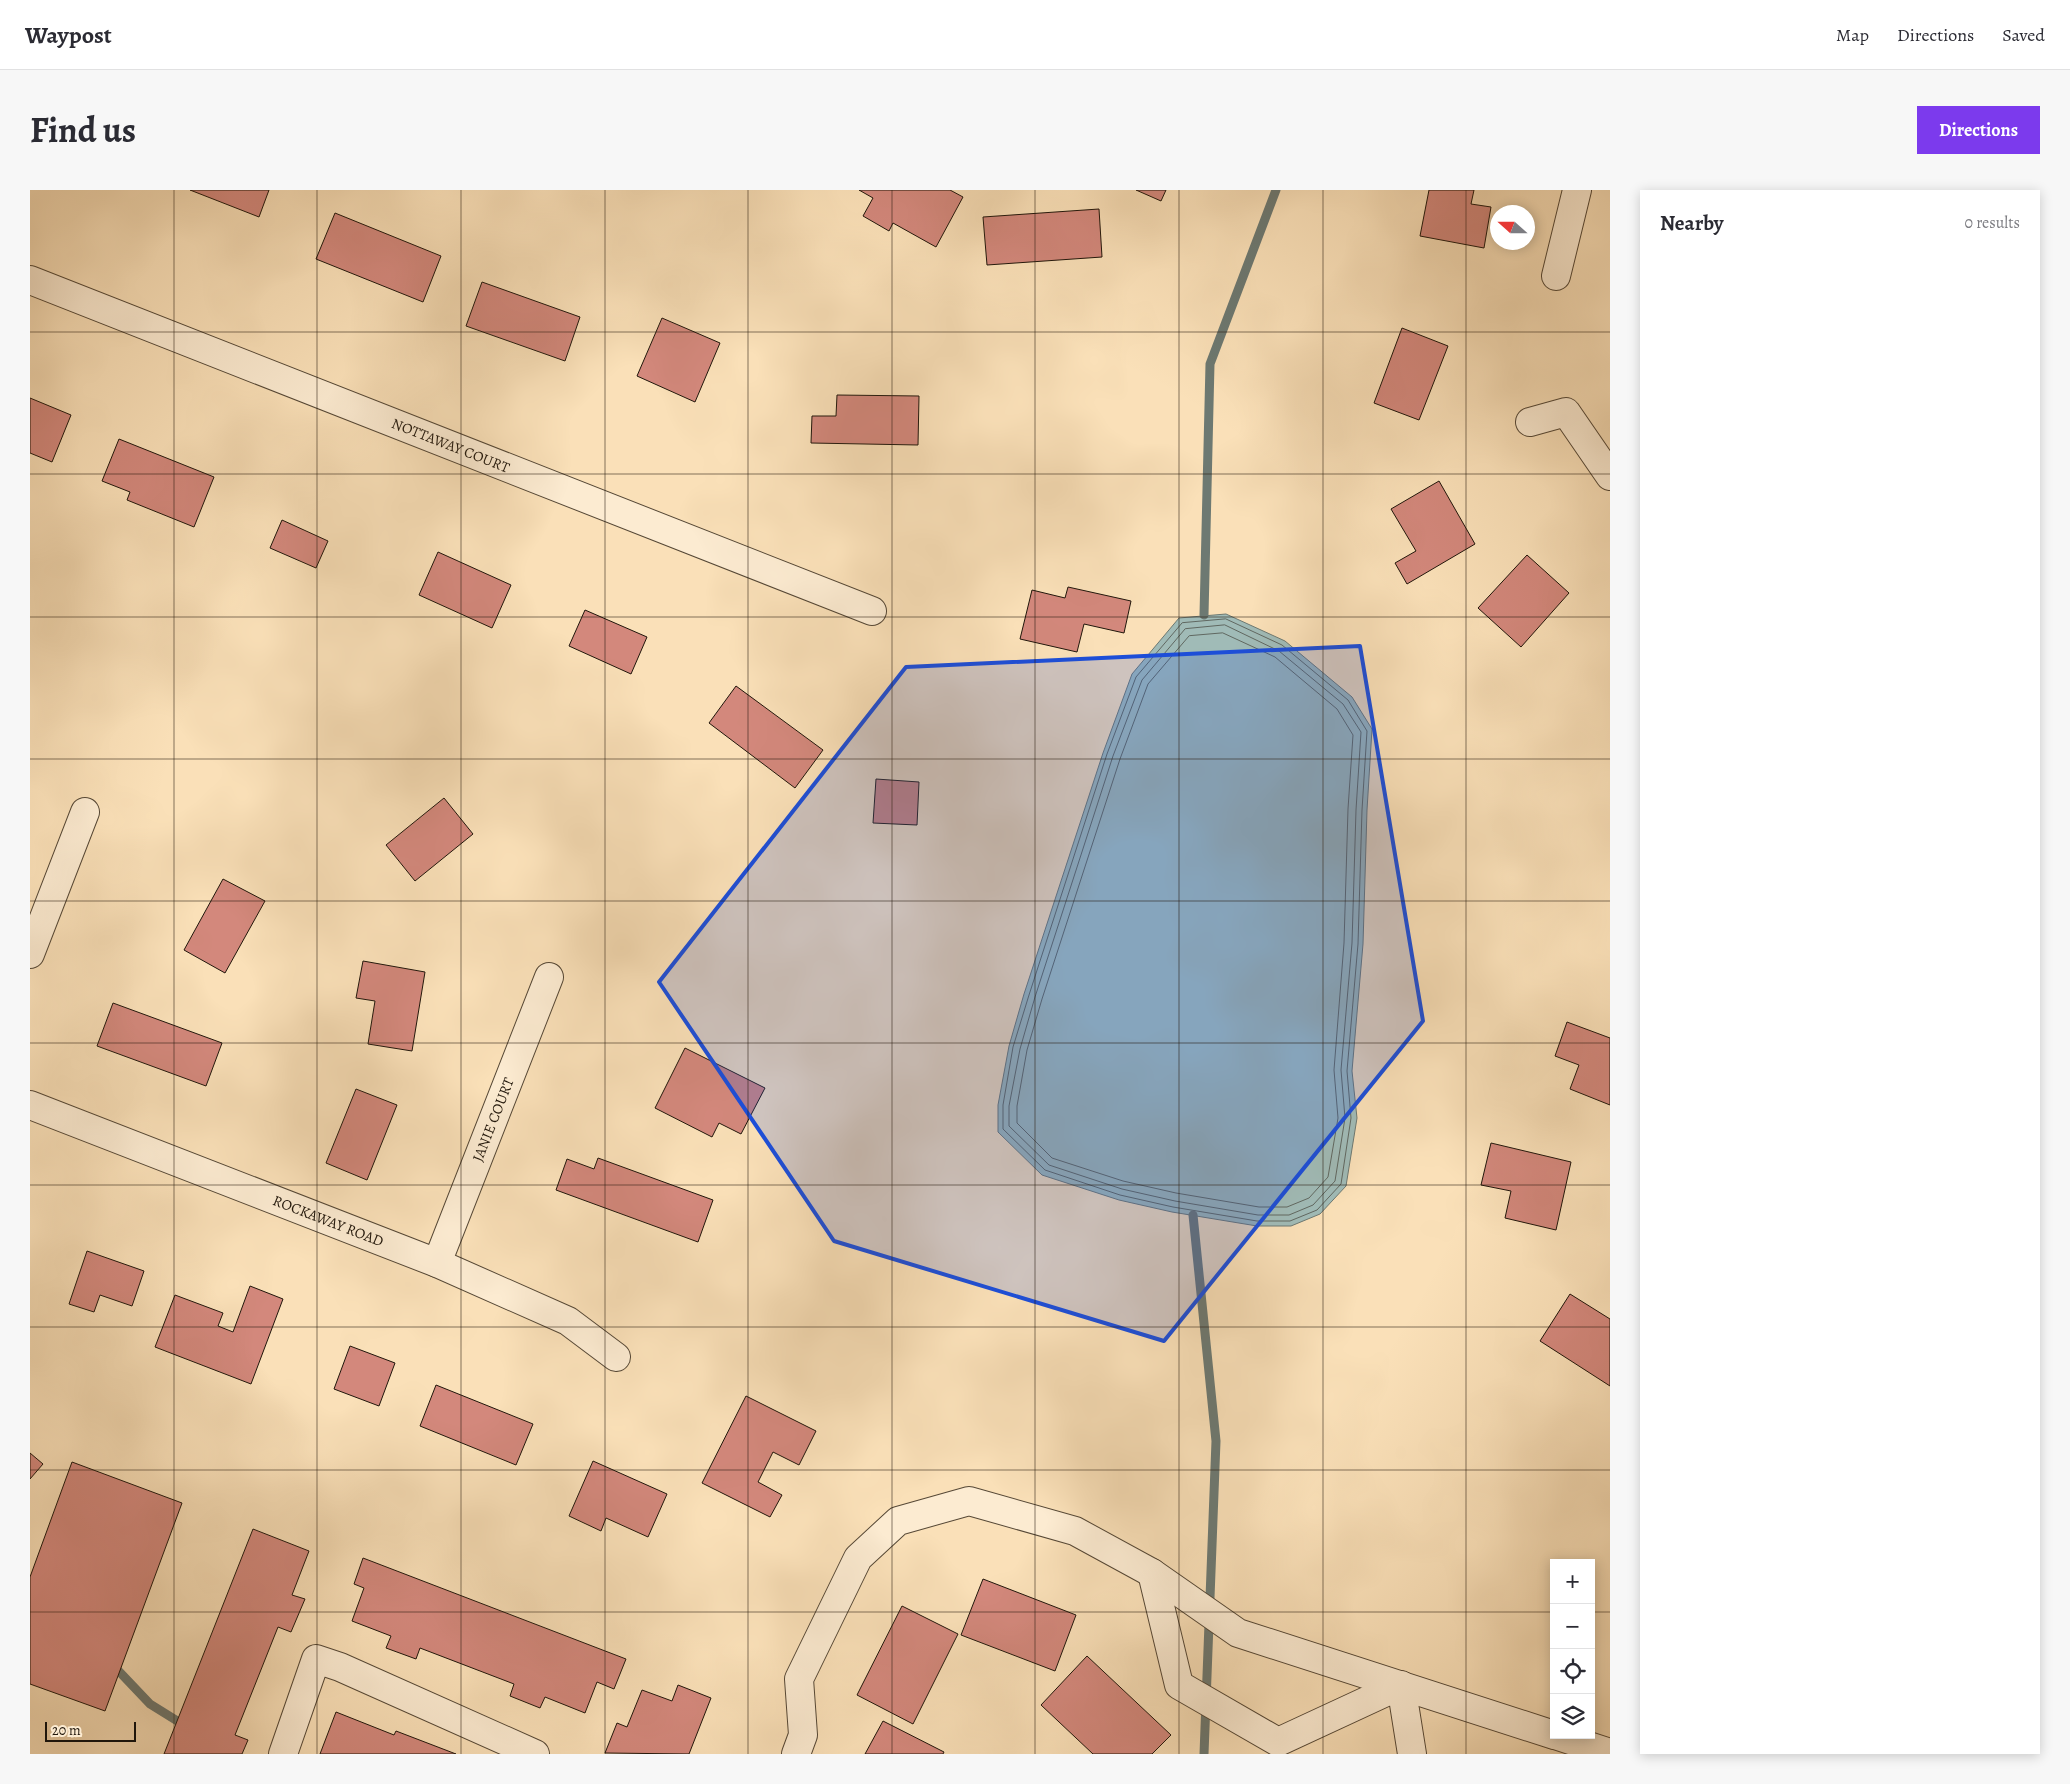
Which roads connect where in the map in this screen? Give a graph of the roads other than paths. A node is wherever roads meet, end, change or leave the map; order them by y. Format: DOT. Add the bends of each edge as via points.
graph roads {
  1 [pos="1577,190"];
  2 [pos="1556,276"];
  3 [pos="30,280"];
  4 [pos="1530,422"];
  5 [pos="1610,476"];
  6 [pos="872,611"];
  7 [pos="84,812"];
  8 [pos="30,954"];
  9 [pos="550,977"];
  10 [pos="30,1105"];
  11 [pos="438,1263"];
  12 [pos="616,1357"];
  13 [pos="1152,1573"];
  14 [pos="1400,1685"];
  15 [pos="1550,1734"];
  16 [pos="1566,1739"];
  17 [pos="1610,1753"];
  18 [pos="283,1754"];
  19 [pos="535,1754"];
  20 [pos="796,1754"];
  21 [pos="1412,1754"];
  1 -- 2 [label="street"];
  3 -- 6 [label="street, NOTTAWAY COURT"];
  4 -- 5 [label="street" via="1566,412"];
  7 -- 8 [label="street"];
  9 -- 11 [label="street, JANIE COURT"];
  10 -- 11 [label="street, ROCKAWAY ROAD"];
  11 -- 12 [label="street, ROCKAWAY ROAD" via="568,1321"];
  13 -- 14 [label="street" via="1238,1633"];
  13 -- 14 [label="street" via="1179,1685 1278,1742"];
  13 -- 20 [label="street" via="1075,1531 969,1501 898,1521 858,1558 799,1679 803,1735"];
  14 -- 15 [label="street"];
  14 -- 21 [label="street"];
  16 -- 17 [label="street"];
  18 -- 19 [label="street" via="316,1660 340,1667"];
}
